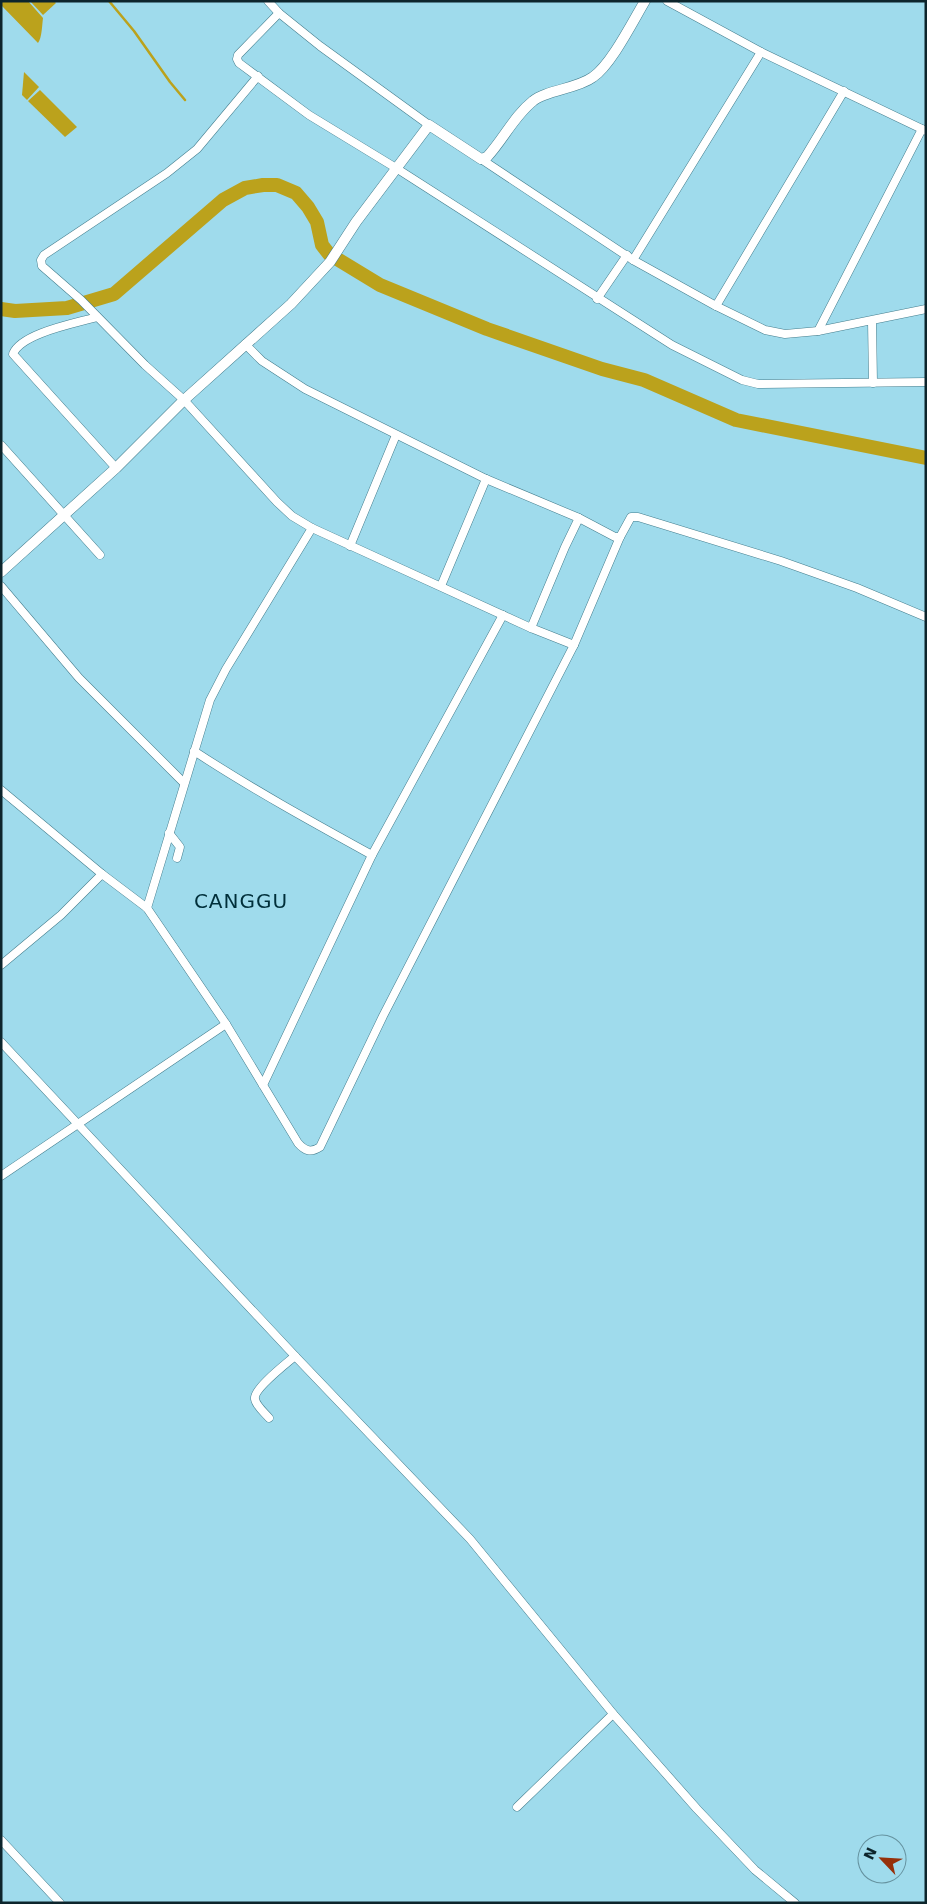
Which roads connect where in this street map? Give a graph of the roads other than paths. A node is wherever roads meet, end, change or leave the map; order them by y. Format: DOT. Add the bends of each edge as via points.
graph roads {
  1 [pos="268,1"];
  2 [pos="645,1"];
  3 [pos="667,1"];
  4 [pos="279,13"];
  5 [pos="761,52"];
  6 [pos="258,76"];
  7 [pos="844,91"];
  8 [pos="429,125"];
  9 [pos="924,130"];
  10 [pos="481,159"];
  11 [pos="396,168"];
  12 [pos="630,257"];
  13 [pos="597,299"];
  14 [pos="716,306"];
  15 [pos="926,309"];
  16 [pos="96,315"];
  17 [pos="872,321"];
  18 [pos="818,332"];
  19 [pos="245,344"];
  20 [pos="926,382"];
  21 [pos="873,383"];
  22 [pos="184,400"];
  23 [pos="396,435"];
  24 [pos="1,445"];
  25 [pos="116,468"];
  26 [pos="486,479"];
  27 [pos="64,515"];
  28 [pos="579,518"];
  29 [pos="312,528"];
  30 [pos="620,537"];
  31 [pos="350,546"];
  32 [pos="100,555"];
  33 [pos="1,572"];
  34 [pos="1,586"];
  35 [pos="441,586"];
  36 [pos="503,615"];
  37 [pos="926,617"];
  38 [pos="531,628"];
  39 [pos="574,645"];
  40 [pos="194,751"];
  41 [pos="184,783"];
  42 [pos="1,790"];
  43 [pos="169,833"];
  44 [pos="372,855"];
  45 [pos="177,858"];
  46 [pos="102,874"];
  47 [pos="147,908"];
  48 [pos="1,965"];
  49 [pos="226,1024"];
  50 [pos="1,1042"];
  51 [pos="264,1085"];
  52 [pos="79,1123"];
  53 [pos="1,1176"];
  54 [pos="295,1356"];
  55 [pos="269,1418"];
  56 [pos="613,1714"];
  57 [pos="517,1807"];
  58 [pos="1,1840"];
  59 [pos="60,1903"];
  60 [pos="796,1903"];
  1 -- 4 [label="street"];
  2 -- 10 [label="street" via="608,62 594,77 533,100 489,154"];
  3 -- 5 [label="street"];
  4 -- 6 [label="street" via="236,56 239,63"];
  4 -- 8 [label="street"];
  5 -- 7 [label="street"];
  5 -- 12 [label="street"];
  6 -- 11 [label="street" via="308,115"];
  6 -- 16 [label="street" via="197,149 167,173 44,255 42,266"];
  7 -- 9 [label="street"];
  7 -- 14 [label="street"];
  8 -- 10 [label="street"];
  8 -- 11 [label="street"];
  9 -- 18 [label="street"];
  10 -- 12 [label="street"];
  11 -- 13 [label="street"];
  11 -- 19 [label="street" via="330,262 291,304"];
  12 -- 13 [label="street"];
  12 -- 14 [label="street"];
  13 -- 21 [label="street" via="672,345 742,380 758,384"];
  14 -- 18 [label="street" via="765,330 785,334"];
  15 -- 17 [label="street"];
  16 -- 22 [label="street"];
  16 -- 25 [label="street" via="30,338 17,346 13,354"];
  17 -- 18 [label="street"];
  17 -- 21 [label="street"];
  19 -- 22 [label="street"];
  19 -- 23 [label="street" via="262,361 305,389"];
  20 -- 21 [label="street"];
  22 -- 25 [label="street"];
  22 -- 29 [label="street" via="277,502"];
  23 -- 26 [label="street"];
  23 -- 31 [label="street"];
  24 -- 27 [label="street"];
  25 -- 27 [label="street"];
  26 -- 28 [label="street"];
  26 -- 35 [label="street"];
  27 -- 32 [label="street"];
  27 -- 33 [label="street"];
  28 -- 30 [label="street"];
  28 -- 38 [label="street"];
  29 -- 31 [label="street"];
  29 -- 40 [label="street" via="226,669 210,700"];
  30 -- 37 [label="street" via="631,517 638,517 780,561"];
  30 -- 39 [label="street"];
  31 -- 35 [label="street"];
  34 -- 41 [label="street" via="79,678"];
  35 -- 36 [label="street"];
  36 -- 38 [label="street"];
  36 -- 44 [label="street"];
  38 -- 39 [label="street"];
  39 -- 51 [label="street" via="396,991 320,1148 311,1152 298,1143"];
  40 -- 41 [label="street"];
  40 -- 44 [label="street"];
  41 -- 43 [label="street"];
  42 -- 46 [label="street"];
  43 -- 45 [label="street" via="180,847"];
  43 -- 47 [label="street"];
  44 -- 51 [label="street"];
  46 -- 47 [label="street"];
  46 -- 48 [label="street" via="61,915"];
  47 -- 49 [label="street"];
  49 -- 51 [label="street"];
  49 -- 52 [label="street"];
  50 -- 52 [label="street"];
  52 -- 53 [label="street"];
  52 -- 54 [label="street"];
  54 -- 55 [label="street" via="255,1394 256,1402"];
  54 -- 56 [label="street" via="470,1539"];
  56 -- 57 [label="street"];
  56 -- 60 [label="street" via="736,1850"];
  58 -- 59 [label="street"];
}
